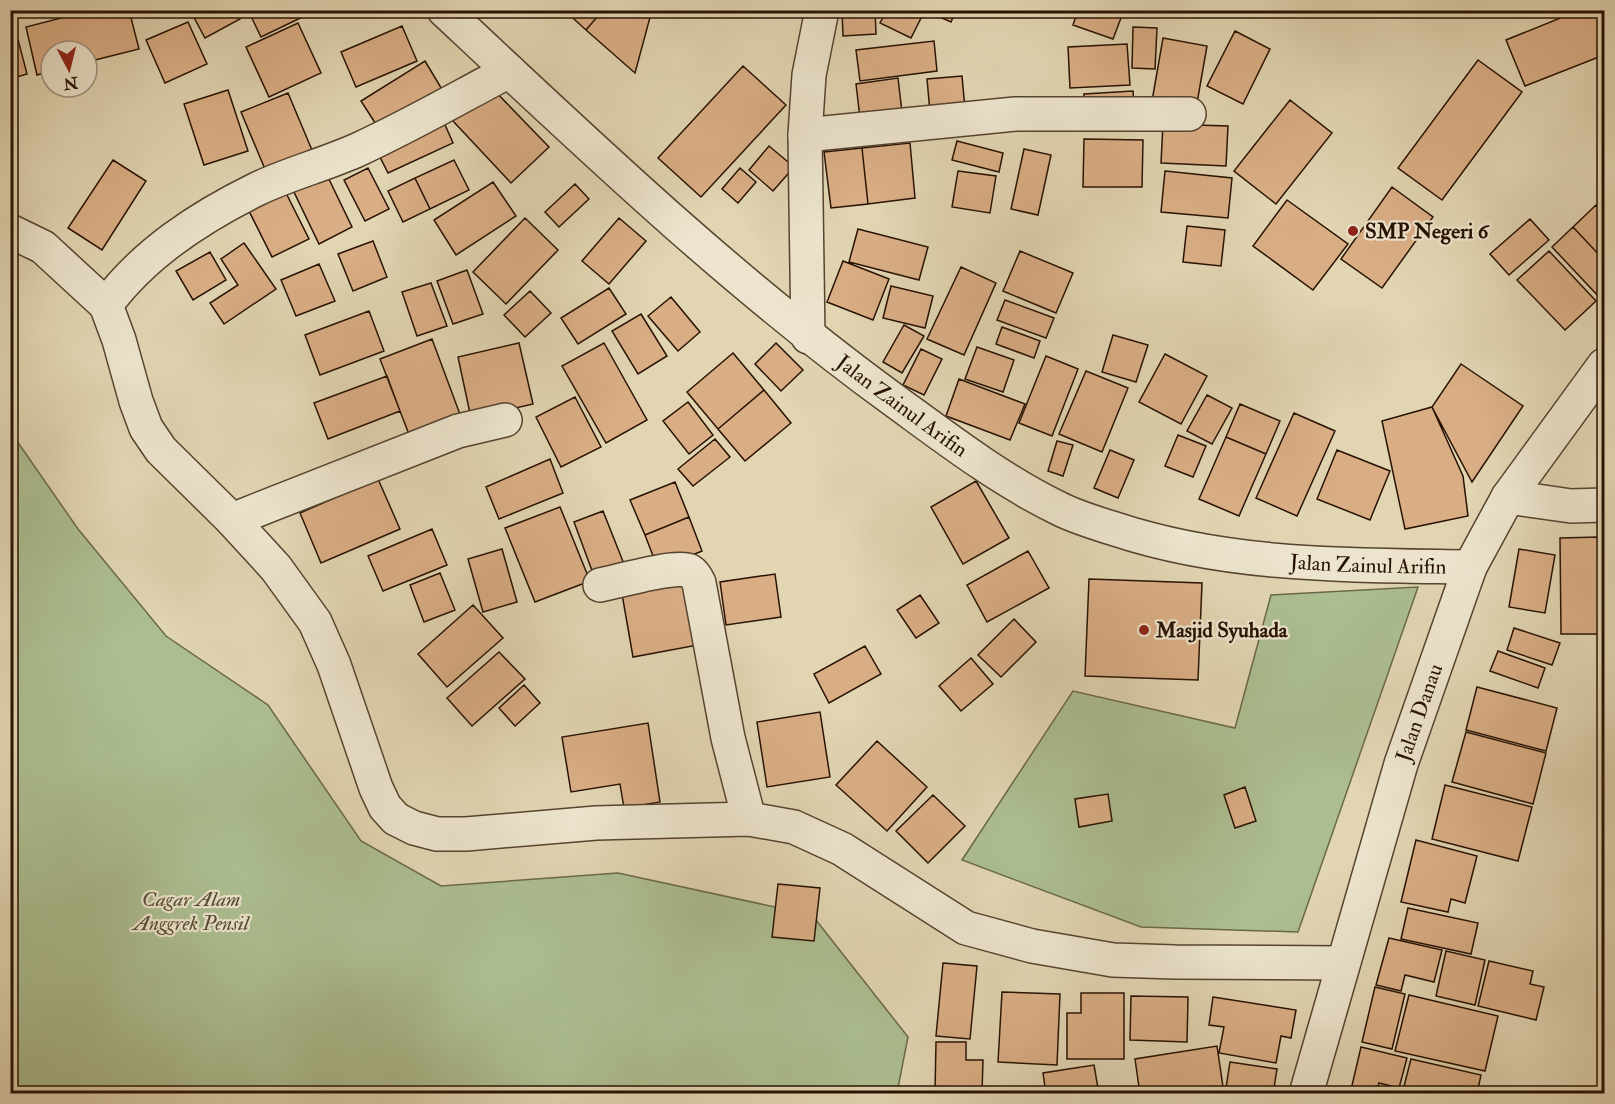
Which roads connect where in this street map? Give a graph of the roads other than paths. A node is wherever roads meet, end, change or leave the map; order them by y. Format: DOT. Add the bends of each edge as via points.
graph roads {
  1 [pos="444,10"];
  2 [pos="822,10"];
  3 [pos="509,71"];
  4 [pos="1189,114"];
  5 [pos="805,135"];
  6 [pos="10,231"];
  7 [pos="106,305"];
  8 [pos="808,337"];
  9 [pos="1605,365"];
  10 [pos="505,420"];
  11 [pos="1508,497"];
  12 [pos="1605,505"];
  13 [pos="232,520"];
  14 [pos="1470,567"];
  15 [pos="600,585"];
  16 [pos="749,819"];
  17 [pos="1343,963"];
  18 [pos="1306,1094"];
  1 -- 3 [label="street, Jalan Zainul Arifin"];
  2 -- 5 [label="street" via="809,75"];
  3 -- 7 [label="street" via="356,151 257,189 198,222 155,252"];
  3 -- 8 [label="street, Jalan Zainul Arifin" via="604,161"];
  4 -- 5 [label="street" via="1015,114"];
  5 -- 8 [label="street"];
  6 -- 7 [label="street" via="43,247"];
  7 -- 13 [label="street" via="146,428 161,450"];
  8 -- 14 [label="street, Jalan Zainul Arifin" via="1000,476 1060,509 1115,529 1175,546 1239,557 1318,565"];
  9 -- 11 [label="street, Jalan Danau"];
  10 -- 13 [label="street" via="458,431"];
  11 -- 12 [label="street" via="1571,506"];
  11 -- 14 [label="street, Jalan Danau"];
  13 -- 16 [label="street" via="276,568 315,622 334,665 376,788 396,819 437,834 466,834 596,823"];
  14 -- 17 [label="street, Jalan Danau" via="1401,764"];
  15 -- 16 [label="street" via="676,569 696,576 728,738"];
  16 -- 17 [label="street" via="794,827 832,844 966,928 1032,946 1113,960"];
  17 -- 18 [label="street, Jalan Danau"];
}
